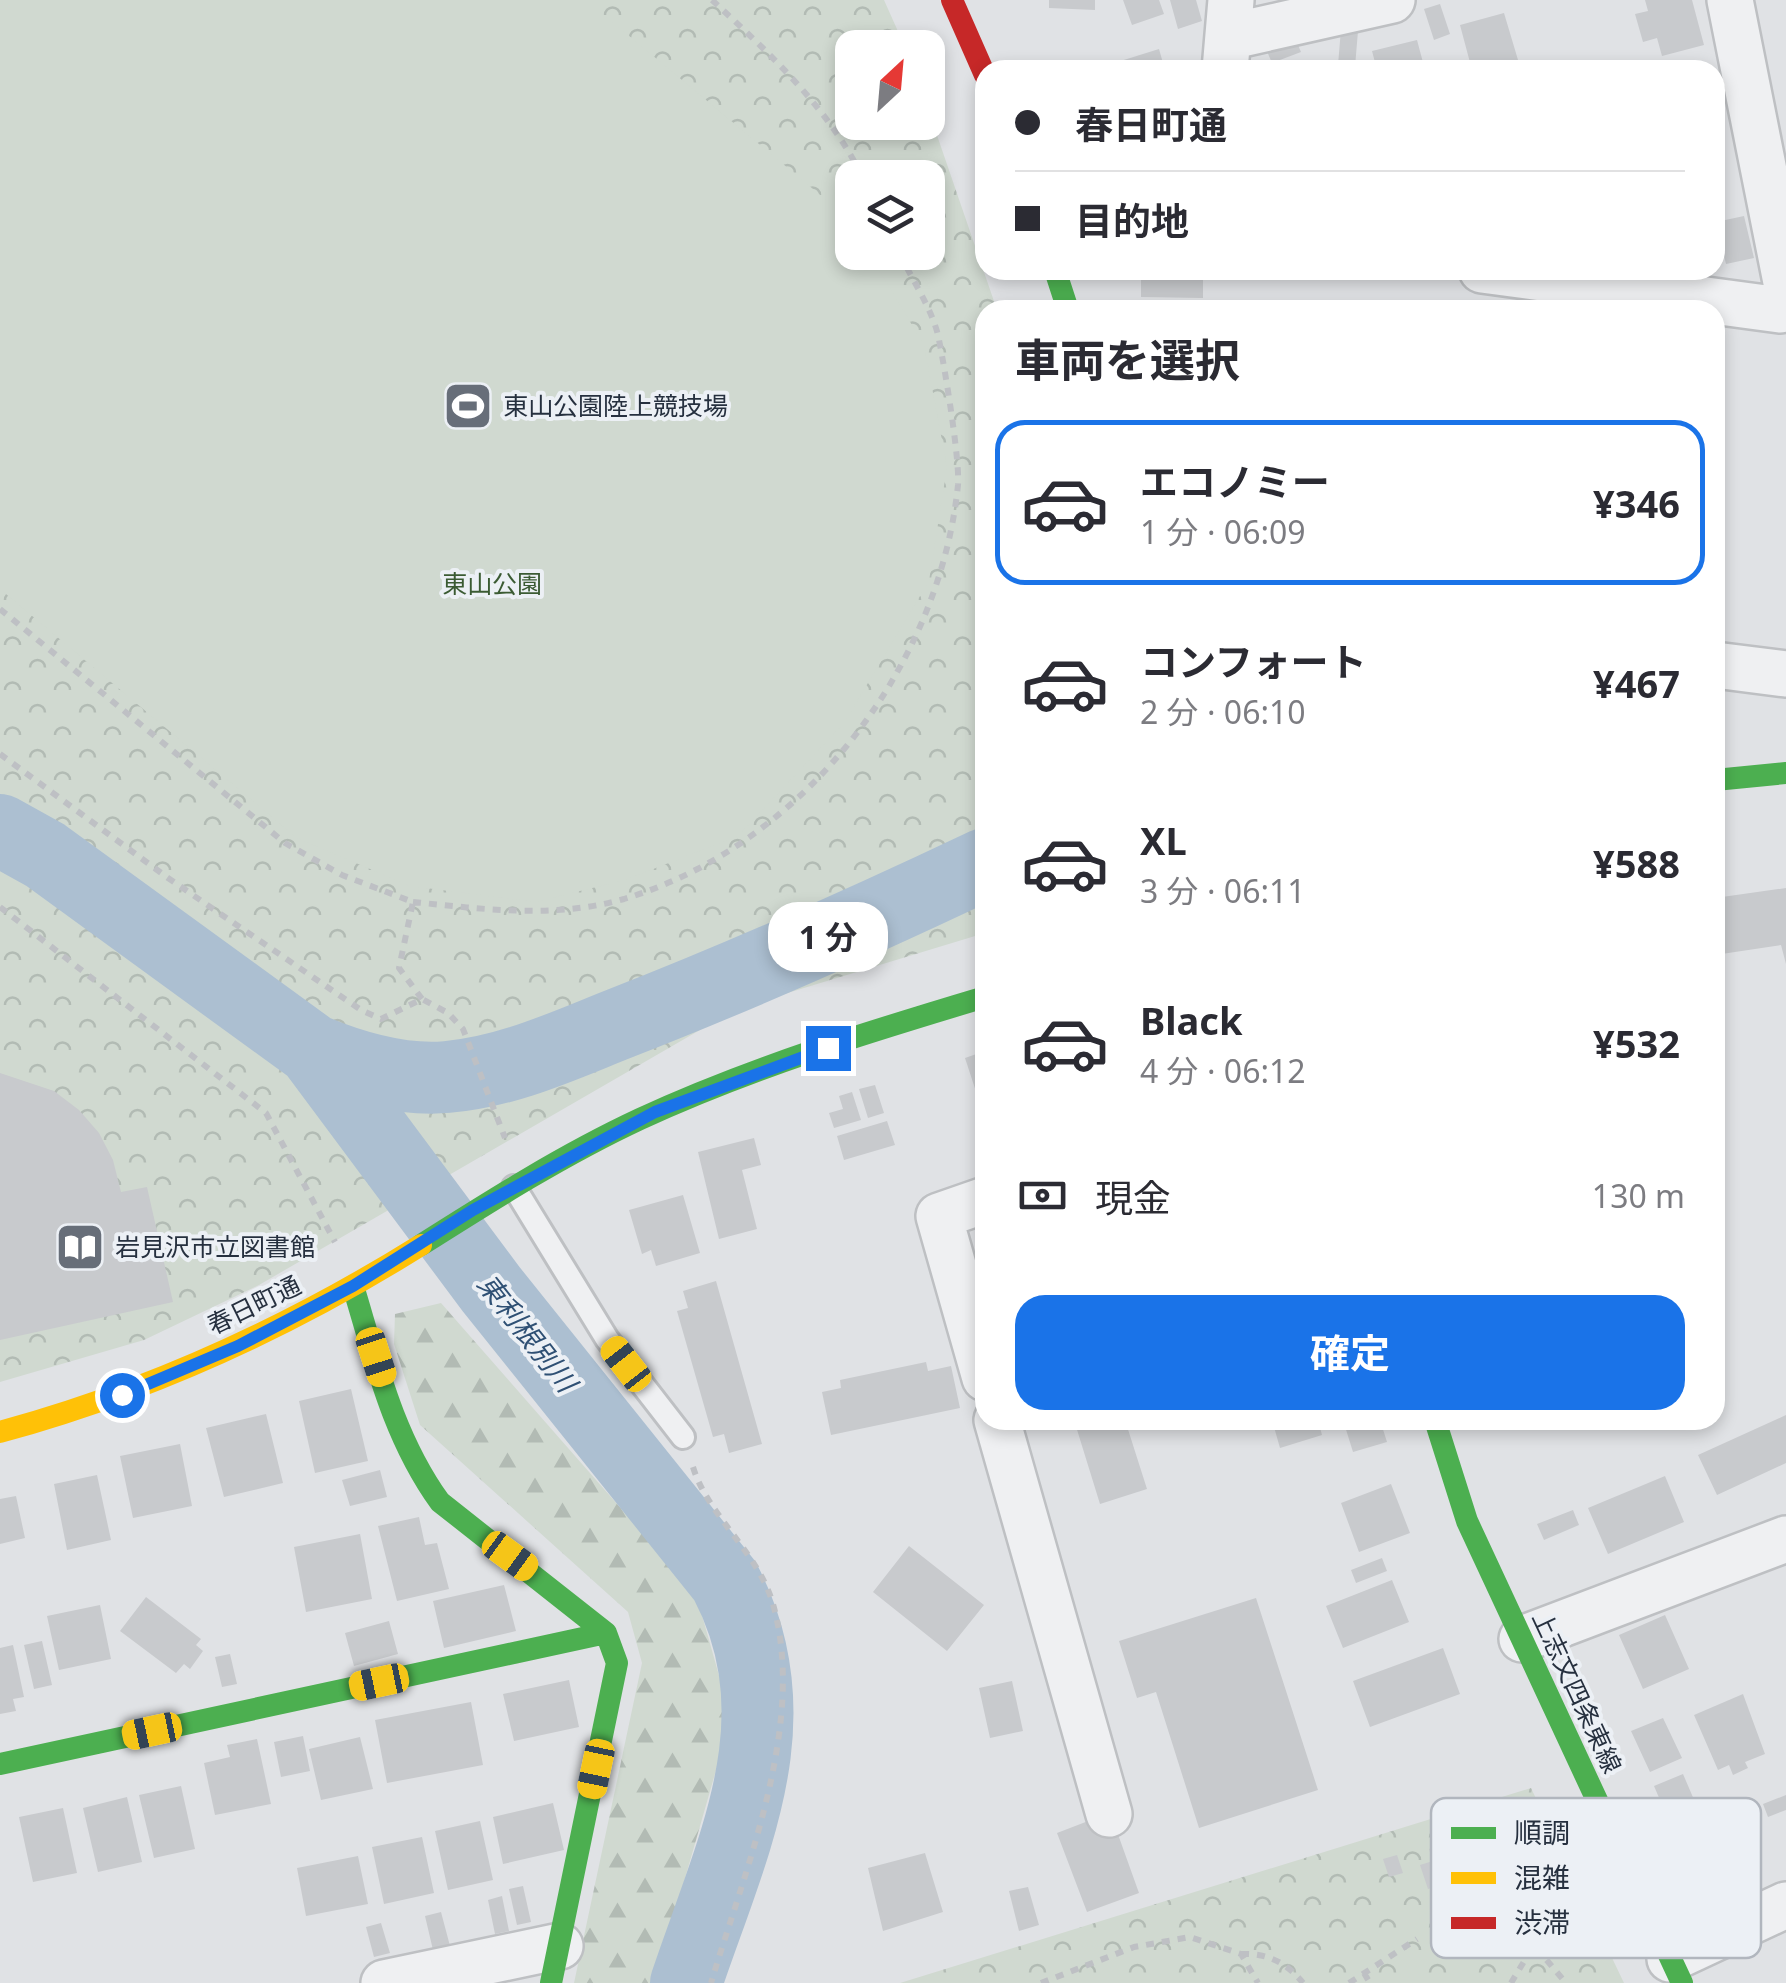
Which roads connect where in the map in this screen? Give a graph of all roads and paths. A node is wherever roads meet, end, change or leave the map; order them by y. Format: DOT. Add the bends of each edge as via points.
graph roads {
  1 [pos="712,0"];
  2 [pos="952,0"];
  3 [pos="1392,0"];
  4 [pos="1730,0"];
  5 [pos="1228,36"];
  6 [pos="978,60"];
  7 [pos="855,160"];
  8 [pos="908,270"];
  9 [pos="1590,280"];
  10 [pos="1785,298"];
  11 [pos="0,609"];
  12 [pos="1725,666"];
  13 [pos="1786,674"];
  14 [pos="0,754"];
  15 [pos="1786,773"];
  16 [pos="1725,779"];
  17 [pos="413,902"];
  18 [pos="0,907"];
  19 [pos="422,999"];
  20 [pos="975,999"];
  21 [pos="503,1128"];
  22 [pos="514,1187"];
  23 [pos="975,1203"];
  24 [pos="340,1253"];
  25 [pos="353,1286"];
  26 [pos="975,1343"];
  27 [pos="1000,1430"];
  28 [pos="1438,1430"];
  29 [pos="0,1432"];
  30 [pos="683,1437"];
  31 [pos="1786,1539"];
  32 [pos="606,1633"];
  33 [pos="1522,1639"];
  34 [pos="0,1764"];
  35 [pos="1596,1798"];
  36 [pos="1109,1814"];
  37 [pos="1786,1905"];
  38 [pos="1761,1920"];
  39 [pos="1417,1939"];
  40 [pos="1241,1954"];
  41 [pos="1526,1958"];
  42 [pos="1545,1958"];
  43 [pos="1698,1958"];
  44 [pos="555,1964"];
  45 [pos="1676,1971"];
  46 [pos="1364,1973"];
  47 [pos="384,1983"];
  48 [pos="711,1983"];
  49 [pos="1041,1983"];
  50 [pos="1258,1983"];
  51 [pos="1303,1983"];
  52 [pos="1349,1983"];
  53 [pos="1370,1983"];
  54 [pos="1511,1983"];
  55 [pos="1566,1983"];
  1 -- 7 [label="path" via="780,64"];
  2 -- 6 [label="street"];
  3 -- 5 [label="street"];
  4 -- 10 [label="street"];
  8 -- 17 [label="path" via="937,332 958,482 929,598 896,676 862,724 812,786 744,844 686,875 622,899 552,912"];
  9 -- 10 [label="street"];
  11 -- 17 [label="path" via="284,843"];
  12 -- 13 [label="street"];
  14 -- 19 [label="path" via="361,1010 381,1019"];
  15 -- 16 [label="street"];
  17 -- 19 [label="path" via="399,968"];
  18 -- 24 [label="path" via="266,1114"];
  19 -- 21 [label="path" via="463,1029"];
  20 -- 22 [label="street, 春日町通" via="655,1112"];
  22 -- 25 [label="street, 春日町通"];
  22 -- 30 [label="lane" via="607,1339"];
  23 -- 26 [label="street" via="939,1216"];
  25 -- 29 [label="street, 春日町通" via="238,1346 122,1395"];
  25 -- 32 [label="street" via="421,1480"];
  27 -- 36 [label="street"];
  28 -- 33 [label="street, 上志文四条東線" via="1467,1521"];
  30 -- 48 [label="path" via="698,1486 735,1532 773,1603 783,1686 756,1844"];
  31 -- 33 [label="street"];
  32 -- 34 [label="street"];
  32 -- 44 [label="street" via="618,1663"];
  33 -- 35 [label="street, 上志文四条東線"];
  37 -- 38 [label="street"];
  39 -- 46 [label="path"];
  40 -- 49 [label="path" via="1190,1936 1134,1947"];
  40 -- 50 [label="path"];
  40 -- 51 [label="path" via="1278,1960"];
  41 -- 54 [label="path"];
  42 -- 55 [label="path"];
  43 -- 45 [label="street"];
  44 -- 47 [label="street"];
  46 -- 52 [label="path"];
  46 -- 53 [label="path"];
}
